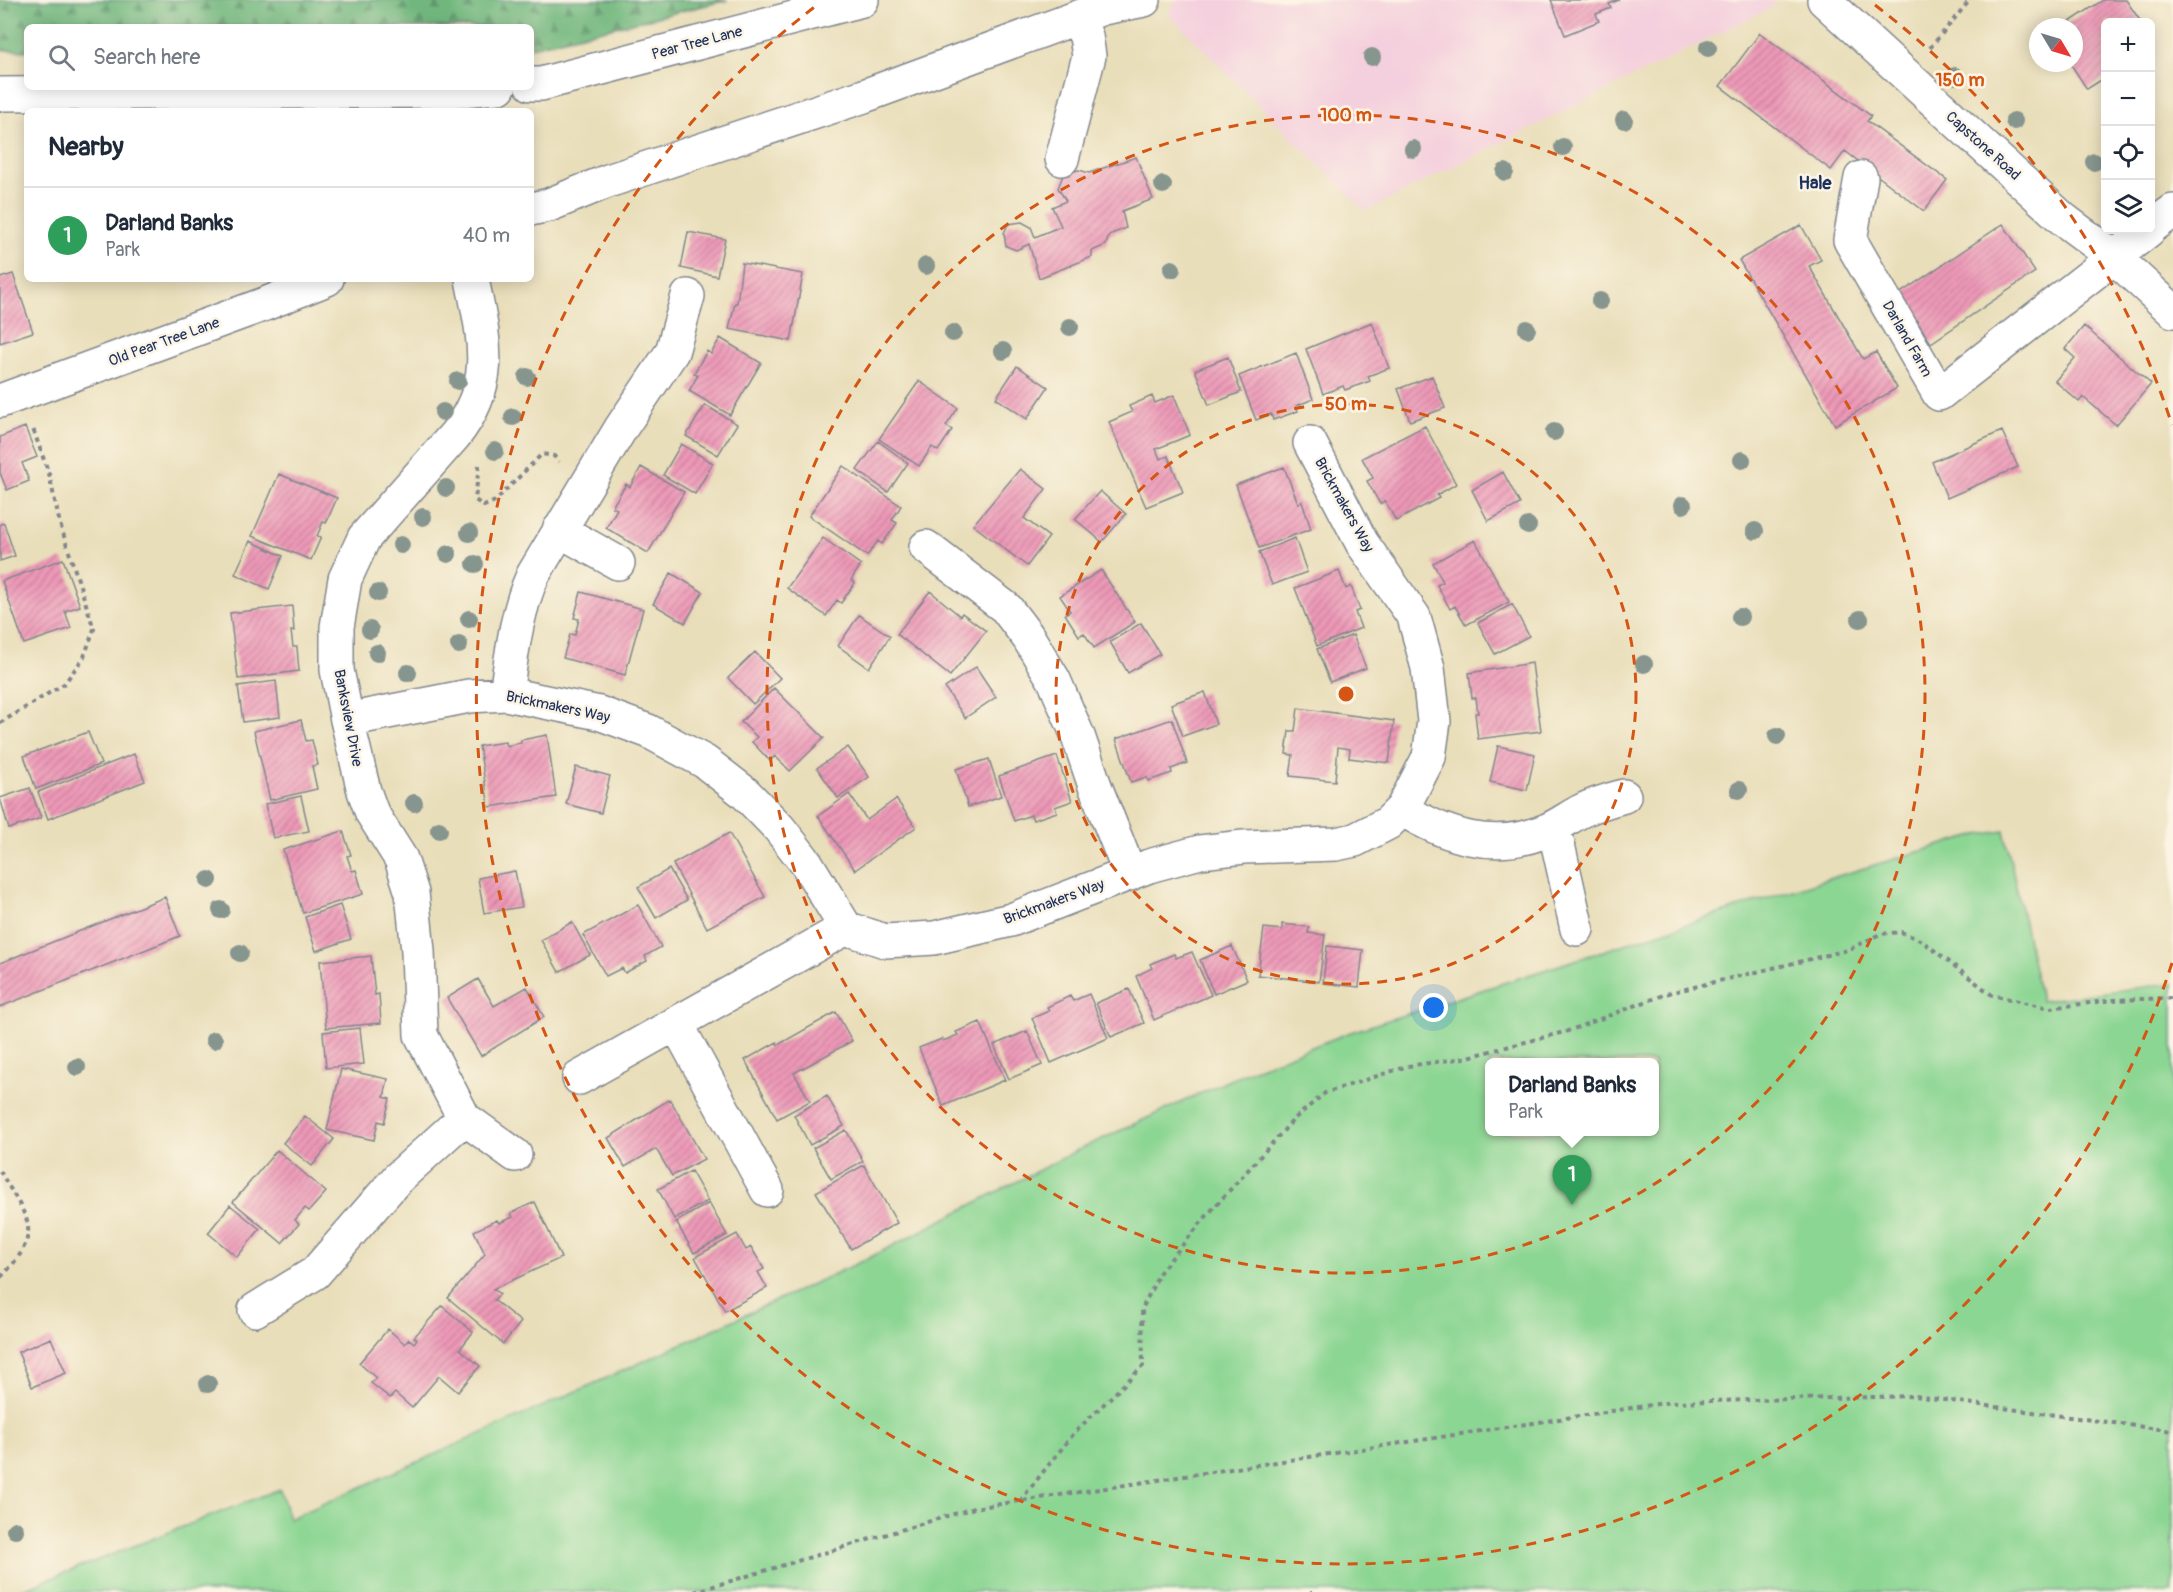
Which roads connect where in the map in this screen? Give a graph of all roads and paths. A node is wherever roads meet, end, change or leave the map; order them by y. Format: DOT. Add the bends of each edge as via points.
graph roads {
  1 [pos="862,0"];
  2 [pos="1144,0"];
  3 [pos="1824,0"];
  4 [pos="1971,0"];
  5 [pos="1076,18"];
  6 [pos="1906,76"];
  7 [pos="534,84"];
  8 [pos="488,90"];
  9 [pos="0,94"];
  10 [pos="447,101"];
  11 [pos="1062,159"];
  12 [pos="1861,178"];
  13 [pos="534,208"];
  14 [pos="2173,211"];
  15 [pos="2155,225"];
  16 [pos="2144,234"];
  17 [pos="2114,257"];
  18 [pos="319,282"];
  19 [pos="473,282"];
  20 [pos="688,296"];
  21 [pos="2173,310"];
  22 [pos="11,398"];
  23 [pos="1310,442"];
  24 [pos="480,462"];
  25 [pos="565,520"];
  26 [pos="926,547"];
  27 [pos="618,563"];
  28 [pos="506,694"];
  29 [pos="347,720"];
  30 [pos="0,723"];
  31 [pos="1624,796"];
  32 [pos="1402,809"];
  33 [pos="1554,827"];
  34 [pos="1130,874"];
  35 [pos="846,928"];
  36 [pos="1577,929"];
  37 [pos="2173,998"];
  38 [pos="676,1023"];
  39 [pos="579,1078"];
  40 [pos="465,1118"];
  41 [pos="515,1155"];
  42 [pos="0,1171"];
  43 [pos="767,1190"];
  44 [pos="0,1278"];
  45 [pos="255,1310"];
  46 [pos="2173,1431"];
  47 [pos="1020,1502"];
  48 [pos="694,1592"];
  1 -- 7 [label="street, Pear Tree Lane"];
  2 -- 5 [label="street" via="1102,8"];
  3 -- 6 [label="street, Capstone Road"];
  4 -- 6 [label="path"];
  5 -- 11 [label="street" via="1086,36 1089,56"];
  5 -- 13 [label="street" via="864,96"];
  6 -- 17 [label="street, Capstone Road" via="2063,219"];
  8 -- 10 [label="street"];
  9 -- 10 [label="street"];
  12 -- 17 [label="street, Darland Farm" via="1850,240 1939,394"];
  14 -- 15 [label="street"];
  16 -- 17 [label="street"];
  17 -- 21 [label="street, Capstone Road"];
  18 -- 22 [label="street, Old Pear Tree Lane"];
  19 -- 29 [label="street, Banksview Drive" via="485,370 476,403 467,421 364,538 345,579 337,627 337,670"];
  20 -- 25 [label="street" via="672,352"];
  22 -- 30 [label="path" via="49,474 60,524 94,629 84,657 64,684"];
  23 -- 32 [label="street, Brickmakers Way" via="1362,543 1414,617 1428,668 1434,721 1429,757"];
  24 -- 25 [label="path" via="475,500 484,506 495,501 538,457 549,454 558,458 559,470 550,495"];
  25 -- 27 [label="street"];
  25 -- 28 [label="street" via="523,597"];
  26 -- 34 [label="street" via="1006,608 1028,637 1058,690"];
  28 -- 29 [label="street, Brickmakers Way" via="469,696"];
  28 -- 35 [label="street, Brickmakers Way" via="599,713 648,732 705,762 779,828 807,864"];
  29 -- 40 [label="street, Banksview Drive" via="372,813 400,859 412,893 421,1035"];
  31 -- 33 [label="street" via="1590,806"];
  32 -- 33 [label="street" via="1439,830 1476,840 1517,840"];
  32 -- 34 [label="street, Brickmakers Way" via="1374,832 1346,842 1213,850"];
  33 -- 36 [label="street"];
  34 -- 35 [label="street, Brickmakers Way" via="1011,920 934,938 885,941"];
  35 -- 38 [label="street"];
  37 -- 47 [label="path" via="2050,1008 1992,995 1922,941 1901,932 1880,933 1848,950 1669,993 1568,1031 1464,1058 1408,1065 1325,1093 1294,1119 1160,1272 1142,1309 1143,1365 1076,1432"];
  38 -- 39 [label="street"];
  38 -- 43 [label="street"];
  40 -- 41 [label="street, Banksview Drive"];
  40 -- 45 [label="street" via="397,1179 315,1273"];
  42 -- 44 [label="path" via="27,1221 27,1238 16,1261"];
  46 -- 47 [label="path" via="1915,1396 1671,1402"];
  47 -- 48 [label="path" via="974,1508"];
}
